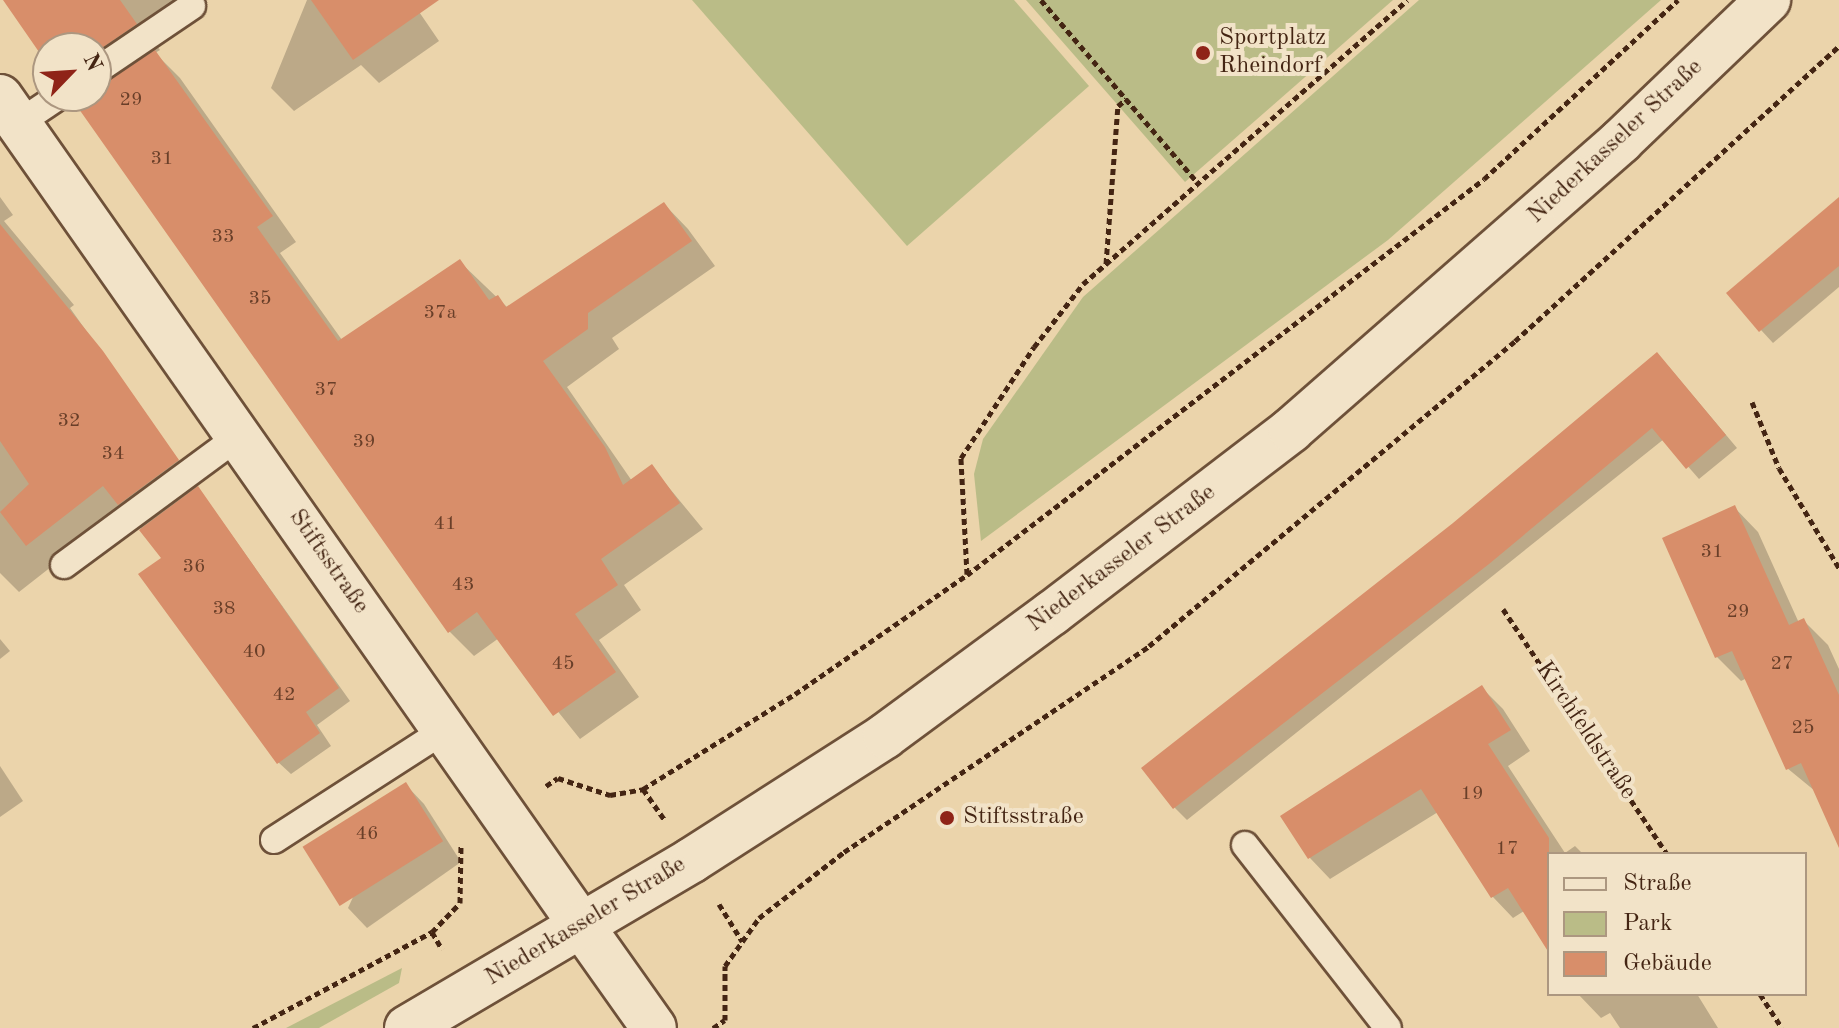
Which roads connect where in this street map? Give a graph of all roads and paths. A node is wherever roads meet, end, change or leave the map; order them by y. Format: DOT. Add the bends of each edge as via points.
graph roads {
  1 [pos="1041,0"];
  2 [pos="1407,0"];
  3 [pos="1678,0"];
  4 [pos="1768,0"];
  5 [pos="192,6"];
  6 [pos="1839,46"];
  7 [pos="112,60"];
  8 [pos="1126,99"];
  9 [pos="32,104"];
  10 [pos="9,110"];
  11 [pos="1198,183"];
  12 [pos="1105,265"];
  13 [pos="1752,402"];
  14 [pos="239,436"];
  15 [pos="64,565"];
  16 [pos="1839,568"];
  17 [pos="967,575"];
  18 [pos="1503,609"];
  19 [pos="446,729"];
  20 [pos="506,814"];
  21 [pos="274,840"];
  22 [pos="1245,845"];
  23 [pos="1666,852"];
  24 [pos="581,925"];
  25 [pos="1761,996"];
  26 [pos="253,1028"];
  27 [pos="407,1028"];
  28 [pos="654,1028"];
  29 [pos="713,1028"];
  30 [pos="1388,1028"];
  31 [pos="1782,1028"];
  1 -- 8 [label="path"];
  2 -- 11 [label="path"];
  3 -- 17 [label="path" via="1484,179"];
  4 -- 24 [label="main road, Niederkasseler Straße" via="1621,141 1291,430 885,736"];
  5 -- 7 [label="lane"];
  6 -- 29 [label="path" via="1515,341 1149,646 844,852 759,918 725,966 725,1020"];
  8 -- 11 [label="path"];
  8 -- 12 [label="path" via="1118,106"];
  9 -- 10 [label="lane"];
  10 -- 14 [label="main road, Stiftsstraße"];
  11 -- 12 [label="path"];
  12 -- 17 [label="path" via="1083,284 1034,347 961,458"];
  13 -- 16 [label="path" via="1779,468"];
  14 -- 15 [label="lane"];
  14 -- 19 [label="main road, Stiftsstraße"];
  17 -- 20 [label="path" via="795,694 643,789 610,795 558,778"];
  18 -- 23 [label="path, Kirchfeldstraße"];
  19 -- 20 [label="main road, Stiftsstraße"];
  19 -- 21 [label="lane"];
  20 -- 24 [label="main road, Stiftsstraße"];
  20 -- 26 [label="path" via="458,846 460,903 432,932"];
  22 -- 30 [label="lane"];
  24 -- 27 [label="main road, Niederkasseler Straße"];
  24 -- 28 [label="main road, Stiftsstraße"];
  25 -- 31 [label="path"];
}
